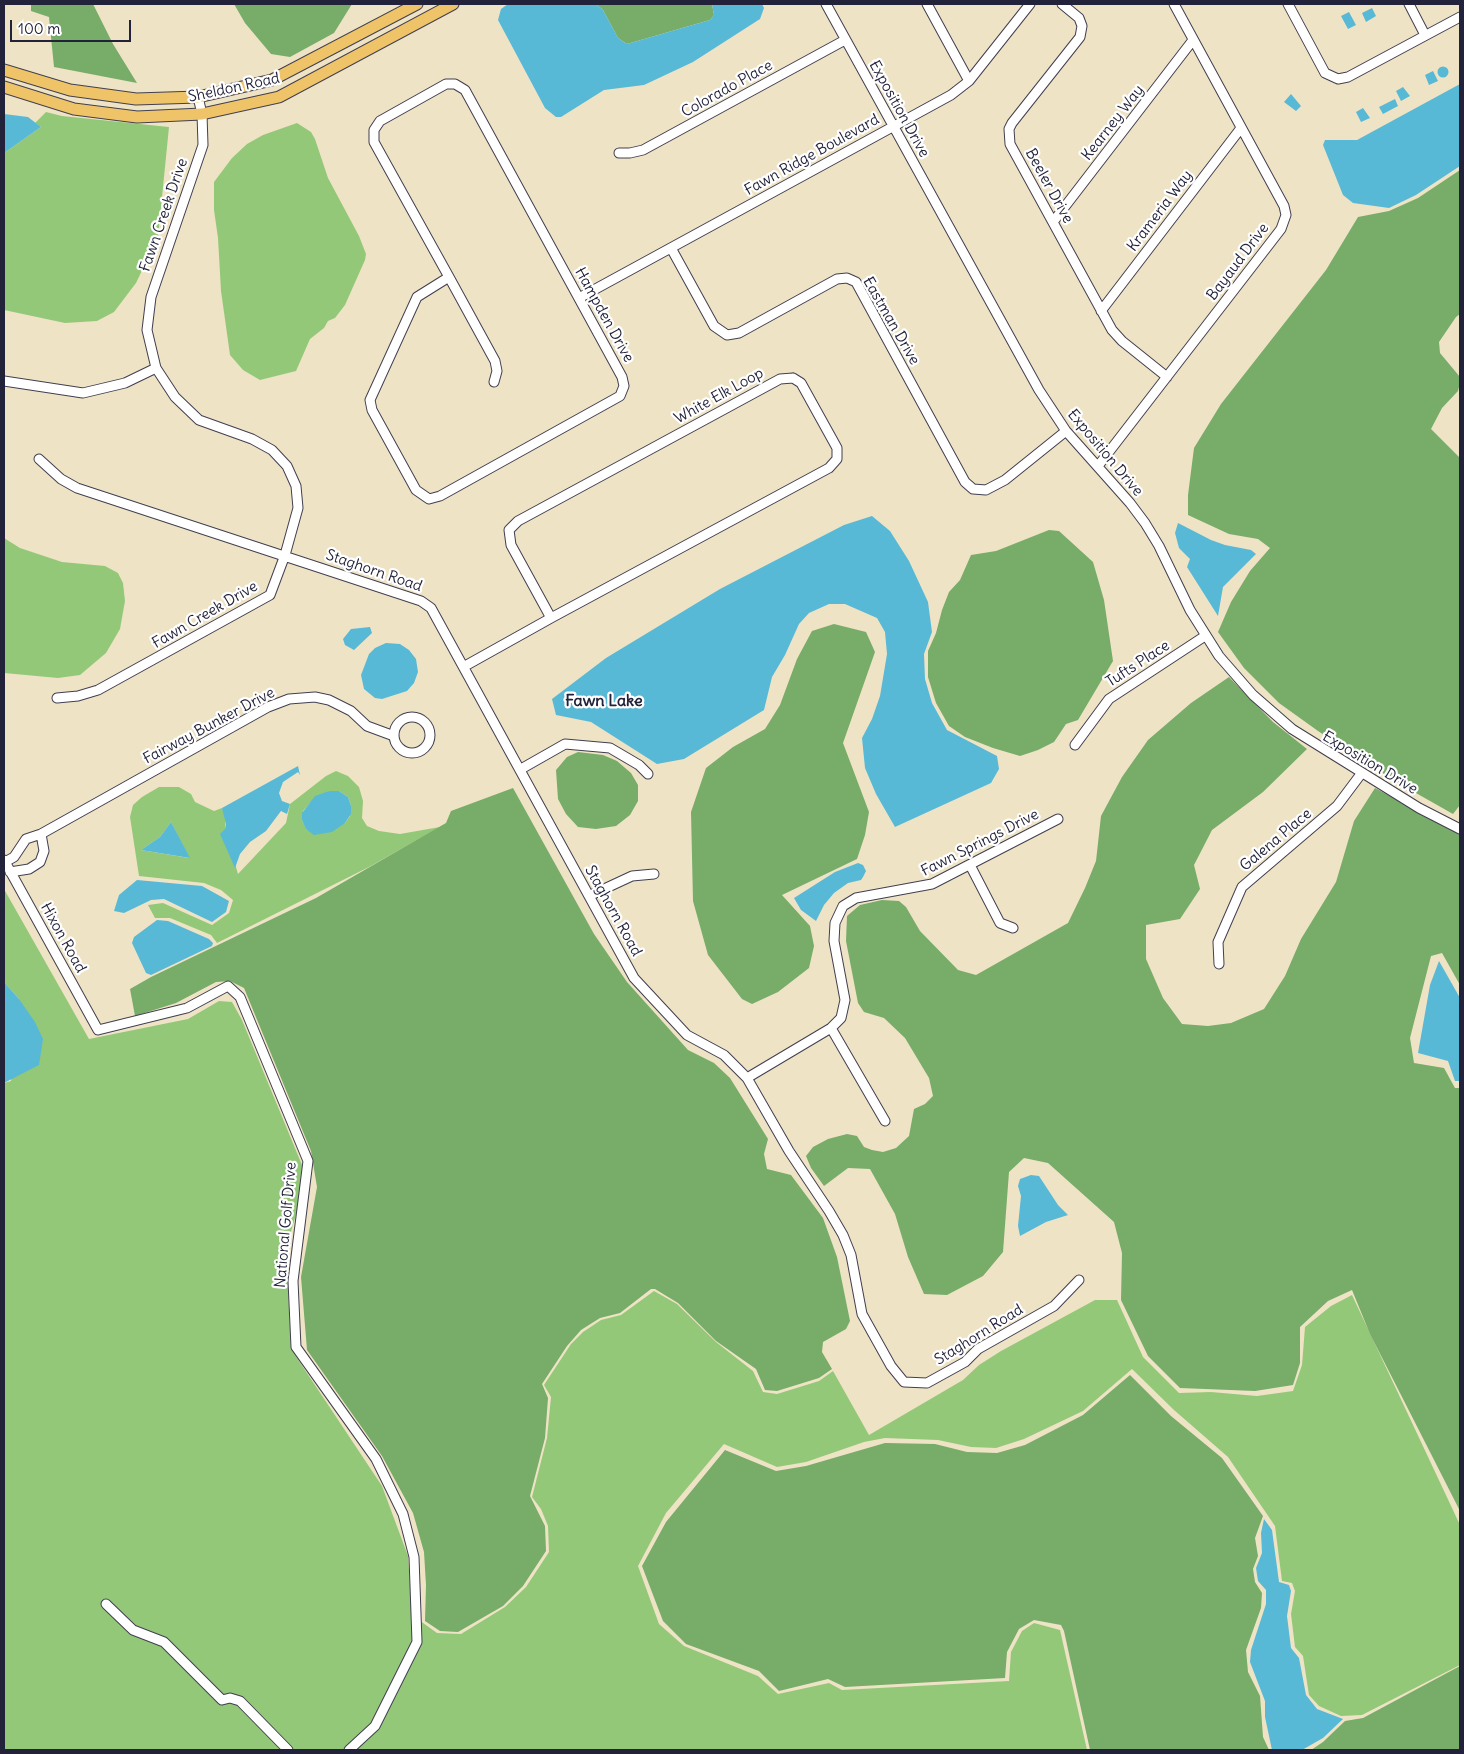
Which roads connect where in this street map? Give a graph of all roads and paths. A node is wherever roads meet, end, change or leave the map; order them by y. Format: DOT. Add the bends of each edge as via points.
graph roads {
  1 [pos="417,4"];
  2 [pos="453,4"];
  3 [pos="826,4"];
  4 [pos="927,4"];
  5 [pos="1030,4"];
  6 [pos="1062,4"];
  7 [pos="1174,4"];
  8 [pos="1288,4"];
  9 [pos="1409,4"];
  10 [pos="1460,17"];
  11 [pos="1426,35"];
  12 [pos="845,40"];
  13 [pos="1194,40"];
  14 [pos="4,70"];
  15 [pos="969,81"];
  16 [pos="4,87"];
  17 [pos="198,97"];
  18 [pos="202,114"];
  19 [pos="893,127"];
  20 [pos="1241,128"];
  21 [pos="619,153"];
  22 [pos="1054,222"];
  23 [pos="671,248"];
  24 [pos="449,277"];
  25 [pos="579,298"];
  26 [pos="1101,311"];
  27 [pos="156,368"];
  28 [pos="1167,377"];
  29 [pos="4,381"];
  30 [pos="494,382"];
  31 [pos="1066,431"];
  32 [pos="39,459"];
  33 [pos="1098,466"];
  34 [pos="285,555"];
  35 [pos="551,618"];
  36 [pos="1205,636"];
  37 [pos="465,666"];
  38 [pos="57,698"];
  39 [pos="394,736"];
  40 [pos="1074,745"];
  41 [pos="521,769"];
  42 [pos="648,774"];
  43 [pos="1361,774"];
  44 [pos="1058,819"];
  45 [pos="1460,829"];
  46 [pos="41,834"];
  47 [pos="4,861"];
  48 [pos="970,865"];
  49 [pos="10,872"];
  50 [pos="654,874"];
  51 [pos="589,896"];
  52 [pos="1013,928"];
  53 [pos="1219,964"];
  54 [pos="831,1028"];
  55 [pos="98,1030"];
  56 [pos="747,1078"];
  57 [pos="886,1121"];
  58 [pos="1079,1280"];
  59 [pos="106,1604"];
  60 [pos="288,1750"];
  61 [pos="349,1750"];
  1 -- 17 [label="main road, Sheldon Road" via="272,80"];
  2 -- 18 [label="main road, Sheldon Road" via="279,97"];
  3 -- 12 [label="street, Exposition Drive"];
  4 -- 15 [label="street"];
  5 -- 15 [label="street, Fawn Ridge Boulevard"];
  6 -- 22 [label="street, Beeler Drive" via="1079,18 1082,26 1080,38 1012,123 1008,136"];
  7 -- 13 [label="street, Bayaud Drive"];
  8 -- 11 [label="street" via="1325,73 1338,79 1348,77"];
  9 -- 11 [label="street"];
  10 -- 11 [label="street"];
  12 -- 19 [label="street, Exposition Drive"];
  12 -- 21 [label="street, Colorado Place" via="643,150"];
  13 -- 20 [label="street, Bayaud Drive"];
  13 -- 22 [label="street, Kearney Way"];
  14 -- 17 [label="main road, Sheldon Road" via="80,91 136,99"];
  15 -- 19 [label="street, Fawn Ridge Boulevard"];
  16 -- 18 [label="main road, Sheldon Road" via="74,109 137,117"];
  17 -- 18 [label="street, Fawn Creek Drive"];
  18 -- 27 [label="street, Fawn Creek Drive" via="203,145 151,297 147,330"];
  19 -- 23 [label="street, Fawn Ridge Boulevard"];
  19 -- 31 [label="street, Exposition Drive" via="1039,390"];
  20 -- 26 [label="street, Krameria Way"];
  20 -- 28 [label="street, Bayaud Drive" via="1284,206 1284,223"];
  22 -- 26 [label="street, Beeler Drive"];
  23 -- 25 [label="street, Fawn Ridge Boulevard"];
  23 -- 31 [label="street, Eastman Drive" via="714,326 727,334 739,333 837,279 847,278 856,282 965,482 973,489 986,490 1005,480"];
  24 -- 25 [label="street, Hampden Drive" via="374,142 374,130 380,121 446,84 455,84 465,90"];
  24 -- 25 [label="street, Hampden Drive" via="417,297 370,400 372,410 416,490 429,498 440,496 620,396 624,386 622,377"];
  24 -- 30 [label="street, Hampden Drive" via="495,361"];
  26 -- 28 [label="street, Beeler Drive" via="1122,341"];
  27 -- 29 [label="street" via="125,383 83,393"];
  27 -- 34 [label="street, Fawn Creek Drive" via="175,397 199,420 252,439 272,450 287,466 296,486 298,508"];
  28 -- 33 [label="street, Bayaud Drive"];
  31 -- 33 [label="street, Exposition Drive"];
  32 -- 34 [label="street, Staghorn Road" via="61,479 77,488"];
  33 -- 36 [label="street, Exposition Drive" via="1130,503 1159,546"];
  34 -- 37 [label="street, Staghorn Road" via="428,604"];
  34 -- 38 [label="street, Fawn Creek Drive" via="270,595 98,690"];
  35 -- 35 [label="street, White Elk Loop" via="829,468 837,459 837,448 801,383 793,378 780,379 508,530 511,545"];
  35 -- 37 [label="street, White Elk Loop"];
  36 -- 40 [label="street, Tufts Place" via="1109,699"];
  36 -- 43 [label="street, Exposition Drive" via="1234,675 1272,713 1314,745"];
  37 -- 41 [label="street, Staghorn Road"];
  39 -- 39 [label="street, Fairway Bunker Drive" via="404,751 415,753 426,748 430,731 424,721 412,717 397,725"];
  39 -- 46 [label="street, Fairway Bunker Drive" via="367,726 351,711 329,700 315,697 289,699 268,707"];
  41 -- 42 [label="street" via="565,744 610,748 639,764"];
  41 -- 51 [label="street, Staghorn Road"];
  43 -- 45 [label="street, Exposition Drive"];
  43 -- 53 [label="street, Galena Place" via="1337,806 1242,887 1218,942"];
  44 -- 48 [label="street, Fawn Springs Drive"];
  46 -- 47 [label="street, Fairway Bunker Drive" via="26,839 14,857"];
  46 -- 49 [label="street" via="44,851 40,862 29,869"];
  47 -- 49 [label="street, Hixon Road"];
  48 -- 52 [label="street" via="1000,924"];
  48 -- 54 [label="street, Fawn Springs Drive" via="932,884 856,898 843,906 835,923 834,941 845,1000 842,1018"];
  49 -- 55 [label="street, Hixon Road"];
  50 -- 51 [label="street" via="632,876"];
  51 -- 56 [label="street, Staghorn Road" via="634,978 687,1035 724,1055"];
  54 -- 56 [label="street, Fawn Springs Drive"];
  54 -- 57 [label="street"];
  55 -- 61 [label="street, National Golf Drive" via="187,1008 228,986 240,997 308,1161 293,1281 296,1347 376,1459 403,1514 414,1557 417,1642 375,1726"];
  56 -- 58 [label="street, Staghorn Road" via="843,1235 851,1255 862,1314 891,1366 904,1382 927,1383 965,1362 978,1349 1054,1306"];
  59 -- 60 [label="street" via="132,1630 164,1642 222,1700 240,1701"];
}
